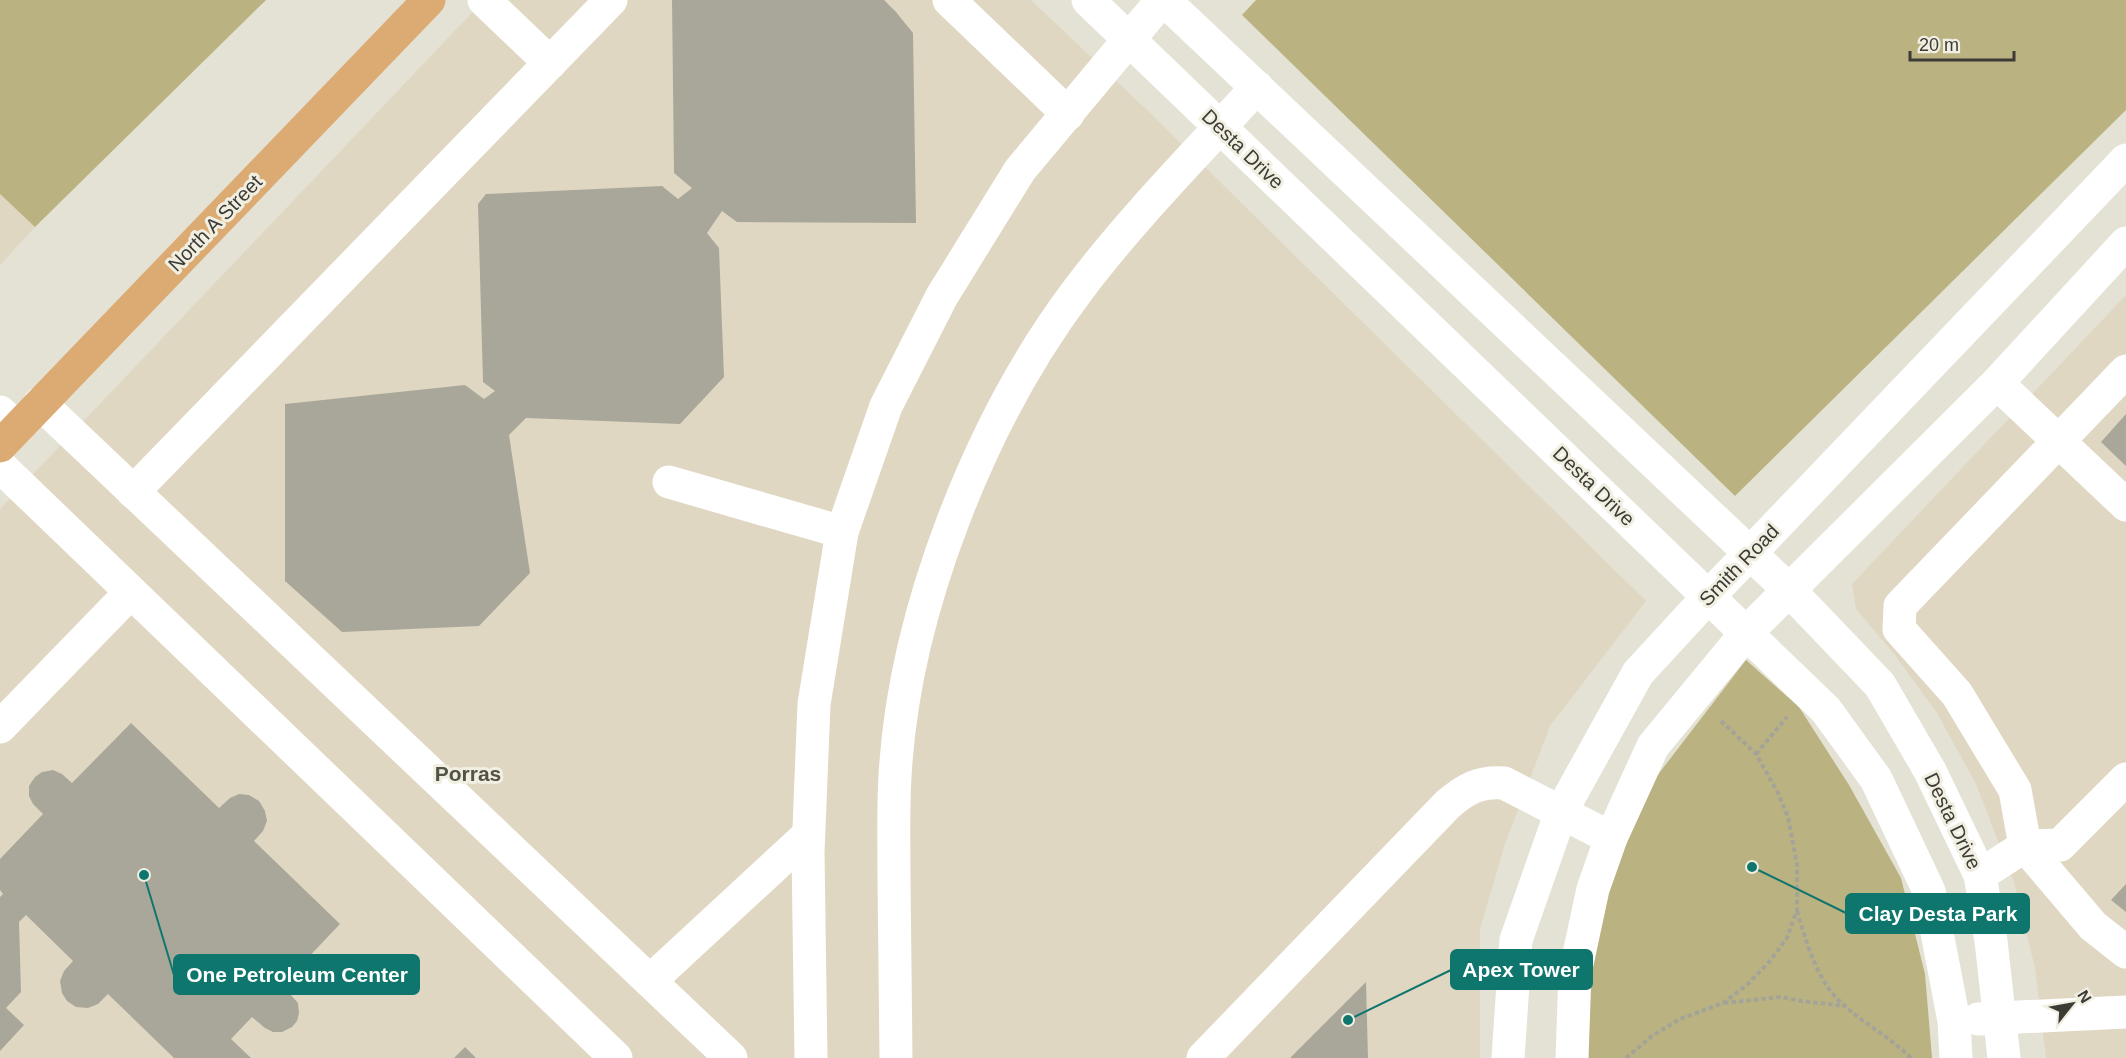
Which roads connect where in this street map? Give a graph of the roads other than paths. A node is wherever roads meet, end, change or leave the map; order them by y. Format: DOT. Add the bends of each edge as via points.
graph roads {
  1 [pos="429,0"];
  2 [pos="484,0"];
  3 [pos="611,0"];
  4 [pos="949,0"];
  5 [pos="1088,0"];
  6 [pos="1163,0"];
  7 [pos="1129,39"];
  8 [pos="550,63"];
  9 [pos="1257,87"];
  10 [pos="1068,114"];
  11 [pos="1221,127"];
  12 [pos="2126,160"];
  13 [pos="2126,243"];
  14 [pos="2126,371"];
  15 [pos="1997,383"];
  16 [pos="40,403"];
  17 [pos="6,428"];
  18 [pos="2058,440"];
  19 [pos="0,466"];
  20 [pos="669,482"];
  21 [pos="133,492"];
  22 [pos="2126,505"];
  23 [pos="842,532"];
  24 [pos="1750,553"];
  25 [pos="1790,591"];
  26 [pos="131,592"];
  27 [pos="1709,596"];
  28 [pos="1747,632"];
  29 [pos="0,727"];
  30 [pos="2126,779"];
  31 [pos="1562,812"];
  32 [pos="808,835"];
  33 [pos="1611,838"];
  34 [pos="2025,846"];
  35 [pos="1980,876"];
  36 [pos="2126,952"];
  37 [pos="650,981"];
  38 [pos="2126,1012"];
  39 [pos="2000,1016"];
  40 [pos="1954,1021"];
  41 [pos="616,1058"];
  42 [pos="731,1058"];
  43 [pos="811,1058"];
  44 [pos="896,1058"];
  45 [pos="1203,1058"];
  46 [pos="1508,1058"];
  47 [pos="1572,1058"];
  48 [pos="1956,1058"];
  49 [pos="2004,1058"];
  1 -- 16 [label="main road, North A Street"];
  2 -- 8 [label="street"];
  3 -- 8 [label="street"];
  4 -- 10 [label="street"];
  5 -- 7 [label="street, Desta Drive"];
  6 -- 7 [label="street"];
  6 -- 9 [label="street, Desta Drive"];
  7 -- 10 [label="street"];
  7 -- 11 [label="street, Desta Drive"];
  8 -- 21 [label="street"];
  9 -- 11 [label="street"];
  9 -- 24 [label="street, Desta Drive"];
  10 -- 23 [label="street" via="1020,170 942,296 886,406"];
  11 -- 27 [label="street, Desta Drive"];
  11 -- 44 [label="street" via="1109,251 1054,322 991,433 949,534 908,677 895,776"];
  12 -- 24 [label="street, Smith Road"];
  13 -- 15 [label="street"];
  14 -- 18 [label="street"];
  15 -- 18 [label="street"];
  15 -- 25 [label="street"];
  16 -- 17 [label="main road, North A Street"];
  16 -- 21 [label="street"];
  18 -- 22 [label="street"];
  18 -- 34 [label="street" via="1900,606 1899,630 1957,694 2015,790"];
  19 -- 26 [label="street"];
  20 -- 23 [label="street"];
  21 -- 37 [label="street"];
  23 -- 32 [label="street" via="814,704"];
  24 -- 25 [label="street, Desta Drive"];
  24 -- 27 [label="street, Smith Road"];
  25 -- 28 [label="street"];
  25 -- 35 [label="street, Desta Drive" via="1880,685 1930,771"];
  26 -- 29 [label="street"];
  26 -- 41 [label="street"];
  27 -- 28 [label="street, Desta Drive"];
  27 -- 31 [label="street, Smith Road" via="1638,673"];
  28 -- 33 [label="street" via="1653,746"];
  28 -- 40 [label="street, Desta Drive" via="1826,710 1876,779 1929,891"];
  30 -- 34 [label="street" via="2060,845"];
  31 -- 33 [label="street"];
  31 -- 45 [label="street" via="1504,783 1478,784 1464,790"];
  31 -- 46 [label="street, Smith Road" via="1516,940"];
  32 -- 37 [label="street"];
  32 -- 43 [label="street"];
  33 -- 47 [label="street" via="1593,889 1575,973"];
  34 -- 35 [label="street"];
  34 -- 36 [label="street" via="2093,926"];
  35 -- 39 [label="street, Desta Drive"];
  37 -- 42 [label="street"];
  38 -- 39 [label="street"];
  39 -- 40 [label="street"];
  39 -- 49 [label="street, Desta Drive"];
  40 -- 48 [label="street, Desta Drive"];
}
